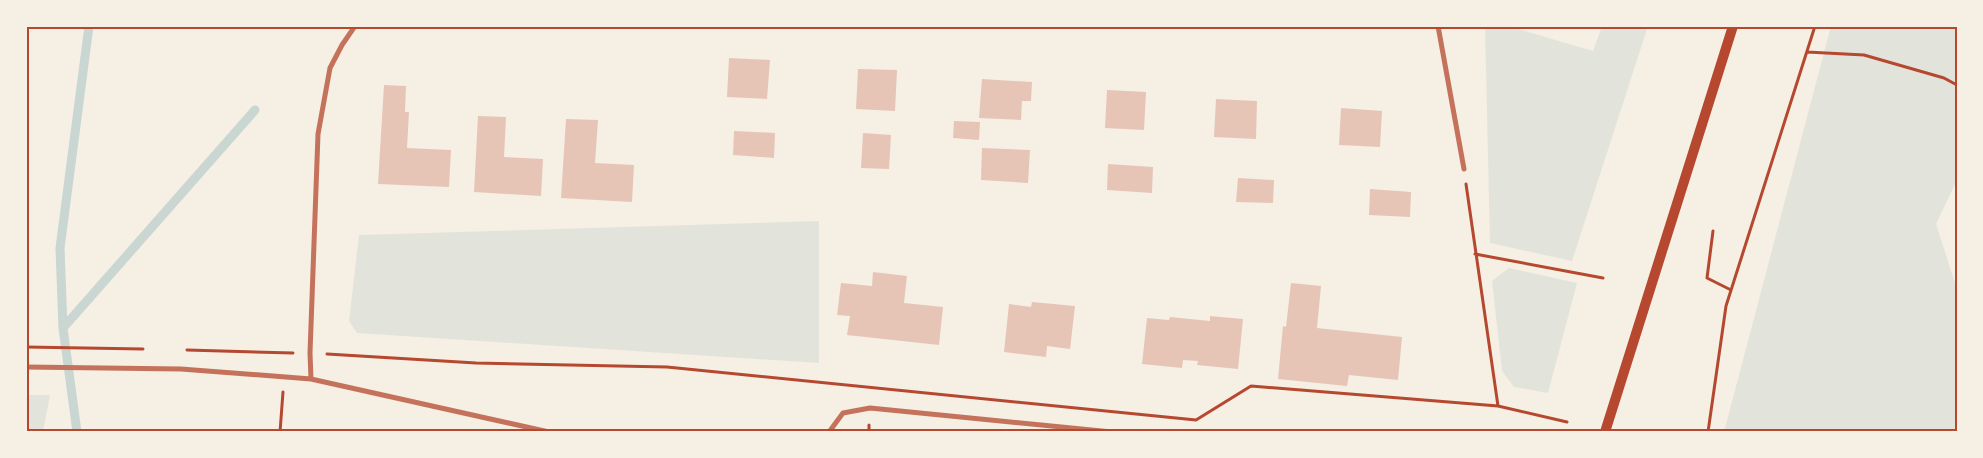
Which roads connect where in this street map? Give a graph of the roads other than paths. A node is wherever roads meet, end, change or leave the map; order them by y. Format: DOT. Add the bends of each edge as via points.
graph roads {
  1 [pos="356,26"];
  2 [pos="1333,26"];
  3 [pos="1390,26"];
  4 [pos="1438,26"];
  5 [pos="1733,26"];
  6 [pos="1464,169"];
  7 [pos="26,367"];
  8 [pos="311,379"];
  9 [pos="549,432"];
  10 [pos="829,432"];
  11 [pos="1112,432"];
  12 [pos="1605,432"];
  1 -- 8 [label="street" via="330,68 318,134"];
  2 -- 3 [label="street"];
  4 -- 6 [label="street"];
  5 -- 12 [label="main road"];
  7 -- 8 [label="street" via="181,369"];
  8 -- 9 [label="street"];
  10 -- 11 [label="street" via="843,413 870,408"];
}
